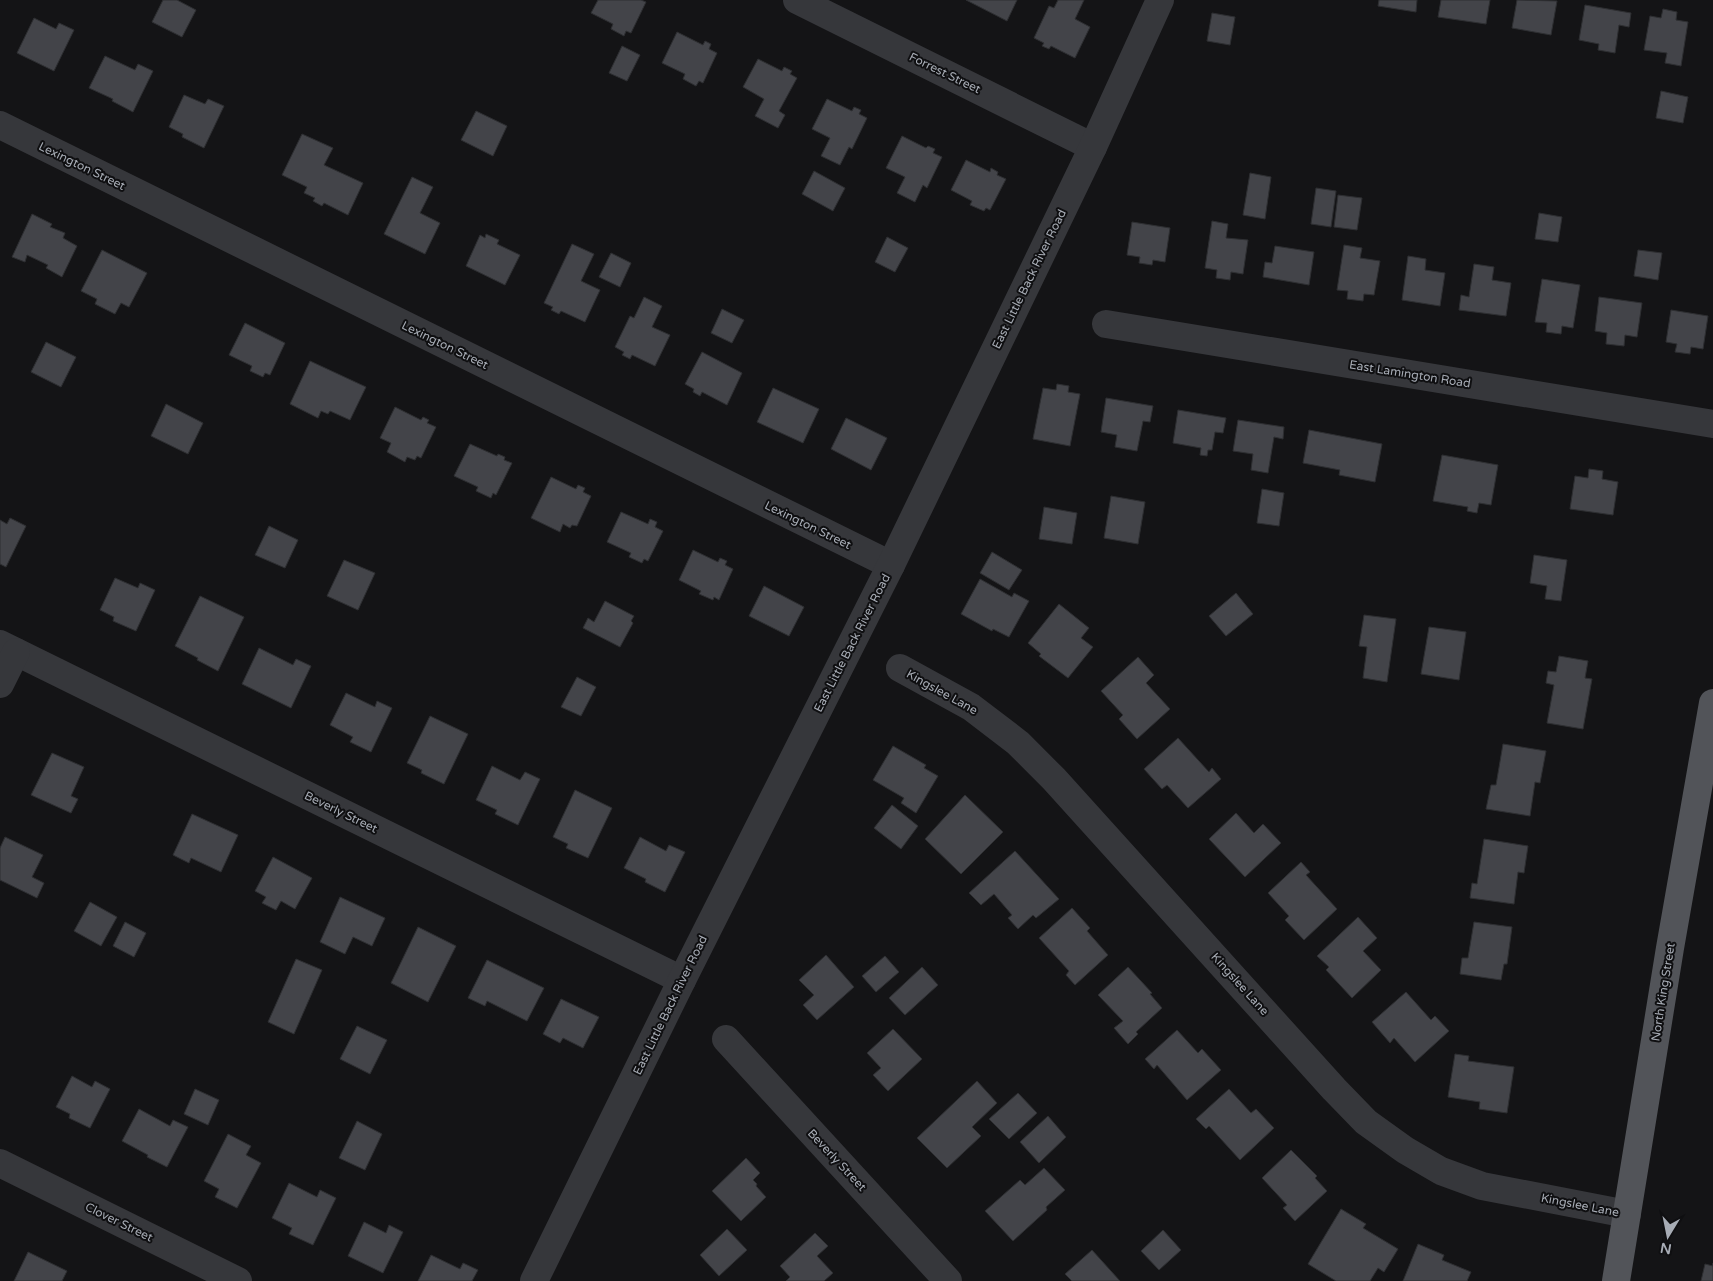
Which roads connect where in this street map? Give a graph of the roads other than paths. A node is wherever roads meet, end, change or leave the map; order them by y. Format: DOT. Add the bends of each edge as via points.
graph roads {
  1 [pos="797,0"];
  2 [pos="1160,0"];
  3 [pos="0,125"];
  4 [pos="1093,147"];
  5 [pos="1106,324"];
  6 [pos="1713,424"];
  7 [pos="891,566"];
  8 [pos="8,648"];
  9 [pos="900,668"];
  10 [pos="0,684"];
  11 [pos="1713,703"];
  12 [pos="682,980"];
  13 [pos="726,1039"];
  14 [pos="0,1162"];
  15 [pos="1627,1214"];
  16 [pos="238,1281"];
  17 [pos="534,1281"];
  18 [pos="948,1281"];
  19 [pos="1616,1281"];
  1 -- 4 [label="street, Forrest Street"];
  2 -- 4 [label="street, East Little Back River Road"];
  3 -- 7 [label="street, Lexington Street"];
  4 -- 7 [label="street, East Little Back River Road"];
  5 -- 6 [label="street, East Lamington Road"];
  7 -- 12 [label="street, East Little Back River Road"];
  8 -- 10 [label="street"];
  8 -- 12 [label="street, Beverly Street"];
  9 -- 15 [label="street, Kingslee Lane" via="971,707 1018,743 1366,1122 1404,1150 1442,1171 1482,1186"];
  11 -- 15 [label="main road, North King Street"];
  12 -- 17 [label="street, East Little Back River Road"];
  13 -- 18 [label="street, Beverly Street"];
  14 -- 16 [label="street, Clover Street"];
  15 -- 19 [label="main road, North King Street"];
}
